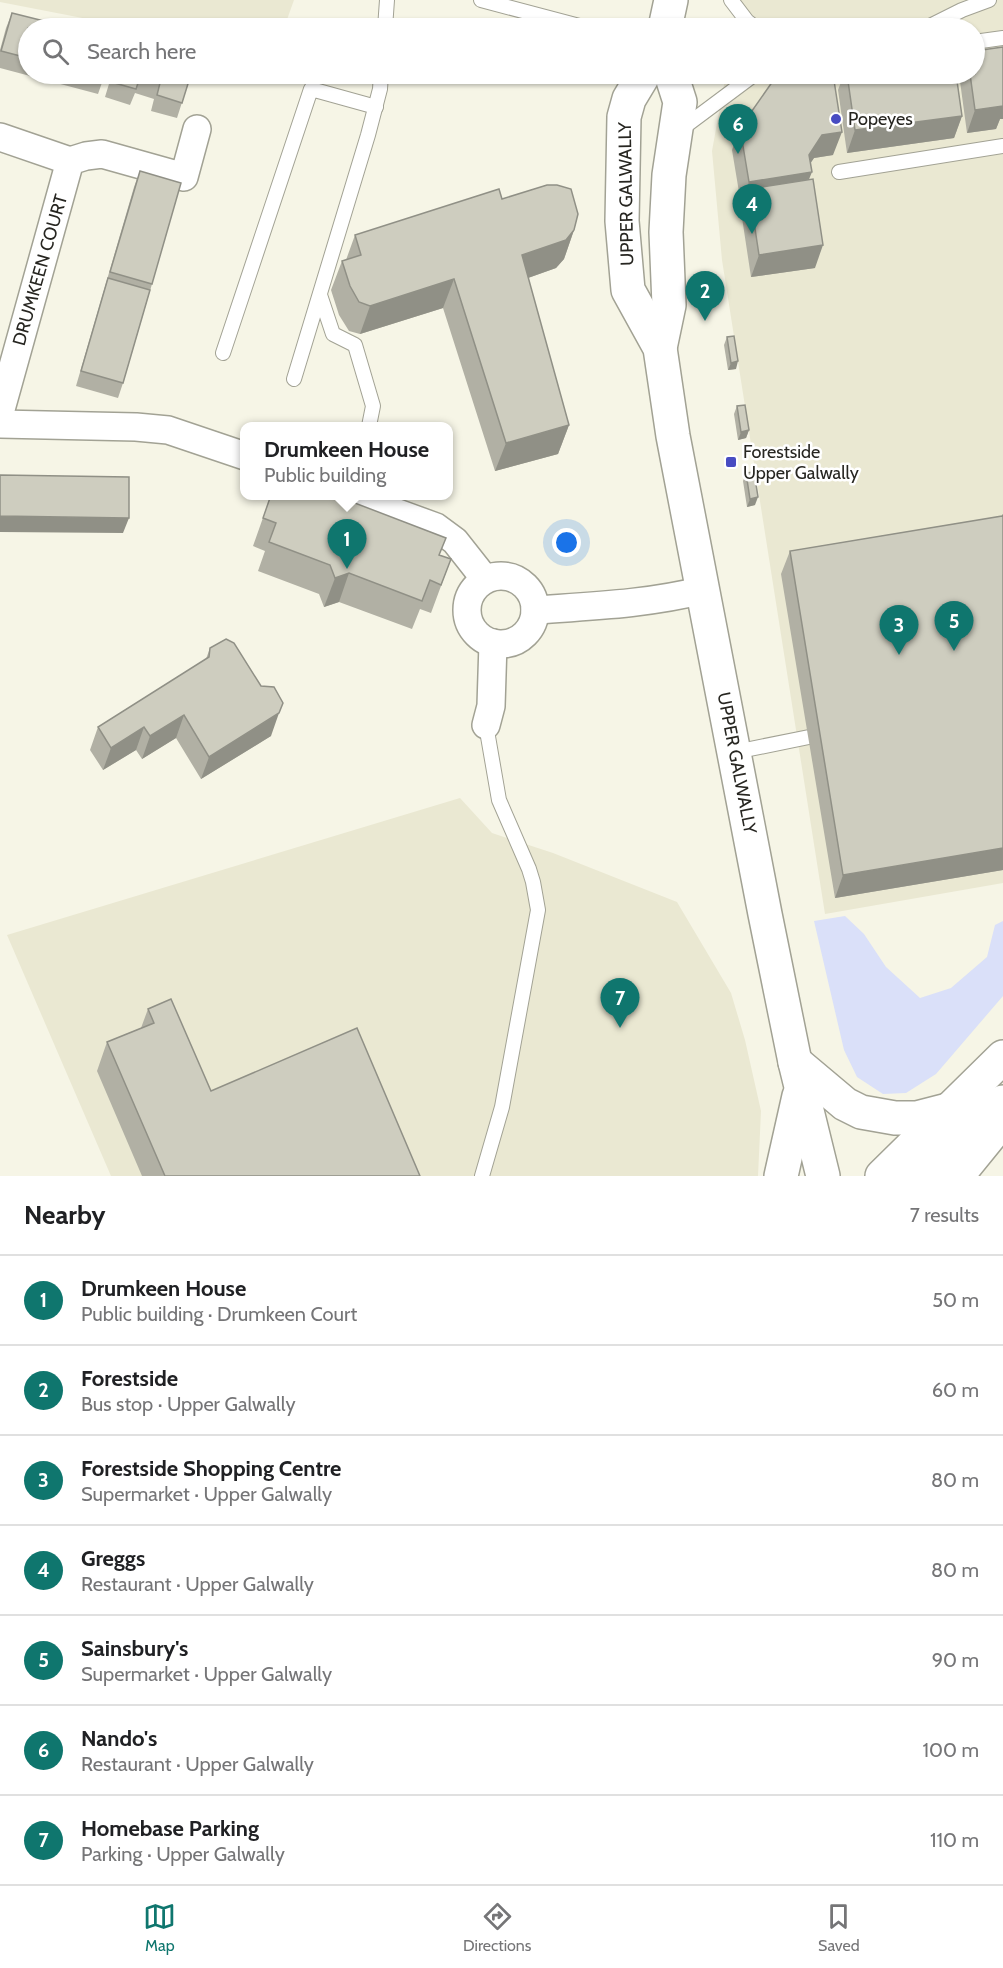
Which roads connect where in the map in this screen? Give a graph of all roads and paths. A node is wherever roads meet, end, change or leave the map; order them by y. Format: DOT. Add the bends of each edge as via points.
graph roads {
  1 [pos="387,0"];
  2 [pos="481,0"];
  3 [pos="671,0"];
  4 [pos="731,0"];
  5 [pos="988,0"];
  6 [pos="386,18"];
  7 [pos="549,18"];
  8 [pos="667,18"];
  9 [pos="745,18"];
  10 [pos="946,18"];
  11 [pos="1003,38"];
  12 [pos="985,41"];
  13 [pos="380,84"];
  14 [pos="638,84"];
  15 [pos="674,84"];
  16 [pos="742,84"];
  17 [pos="375,107"];
  18 [pos="197,129"];
  19 [pos="675,134"];
  20 [pos="0,137"];
  21 [pos="1003,146"];
  22 [pos="70,161"];
  23 [pos="839,172"];
  24 [pos="320,295"];
  25 [pos="660,348"];
  26 [pos="223,353"];
  27 [pos="294,379"];
  28 [pos="0,413"];
  29 [pos="370,422"];
  30 [pos="0,424"];
  31 [pos="240,454"];
  32 [pos="364,500"];
  33 [pos="485,579"];
  34 [pos="703,590"];
  35 [pos="536,610"];
  36 [pos="493,643"];
  37 [pos="486,725"];
  38 [pos="808,737"];
  39 [pos="735,752"];
  40 [pos="1003,1057"];
  41 [pos="798,1075"];
  42 [pos="1003,1102"];
  43 [pos="948,1110"];
  44 [pos="1003,1119"];
  45 [pos="482,1176"];
  46 [pos="781,1176"];
  47 [pos="823,1176"];
  48 [pos="882,1176"];
  49 [pos="917,1176"];
  50 [pos="957,1176"];
  1 -- 6 [label="lane"];
  2 -- 7 [label="lane"];
  3 -- 8 [label="street"];
  4 -- 9 [label="lane"];
  5 -- 10 [label="lane"];
  11 -- 12 [label="lane"];
  13 -- 17 [label="lane"];
  14 -- 25 [label="street, UPPER GALWALLY" via="624,117 622,221 628,290"];
  15 -- 19 [label="street, UPPER GALWALLY" via="680,102"];
  16 -- 19 [label="lane"];
  17 -- 24 [label="lane"];
  17 -- 26 [label="lane" via="311,89"];
  18 -- 22 [label="street" via="184,177 102,154"];
  19 -- 25 [label="street, UPPER GALWALLY" via="666,232 669,305"];
  20 -- 22 [label="street"];
  21 -- 23 [label="lane"];
  22 -- 28 [label="street, DRUMKEEN COURT"];
  24 -- 27 [label="lane"];
  24 -- 29 [label="lane" via="333,334 355,345 374,406"];
  25 -- 34 [label="street, UPPER GALWALLY"];
  30 -- 31 [label="street" via="168,430"];
  32 -- 33 [label="street" via="436,527 455,541"];
  33 -- 35 [label="street" via="508,576 519,580 534,598"];
  33 -- 36 [label="street" via="471,594 467,614 475,633"];
  34 -- 35 [label="street" via="667,599"];
  34 -- 39 [label="street, UPPER GALWALLY"];
  35 -- 36 [label="street" via="522,637 503,645"];
  36 -- 37 [label="street" via="491,706"];
  37 -- 45 [label="lane" via="499,800 529,869 538,910 502,1107"];
  38 -- 39 [label="lane"];
  39 -- 41 [label="street, UPPER GALWALLY"];
  40 -- 43 [label="street"];
  41 -- 43 [label="street" via="861,1112 917,1118"];
  41 -- 46 [label="street"];
  41 -- 47 [label="street, UPPER GALWALLY"];
  42 -- 49 [label="street"];
  43 -- 48 [label="street"];
  44 -- 50 [label="street"];
}
